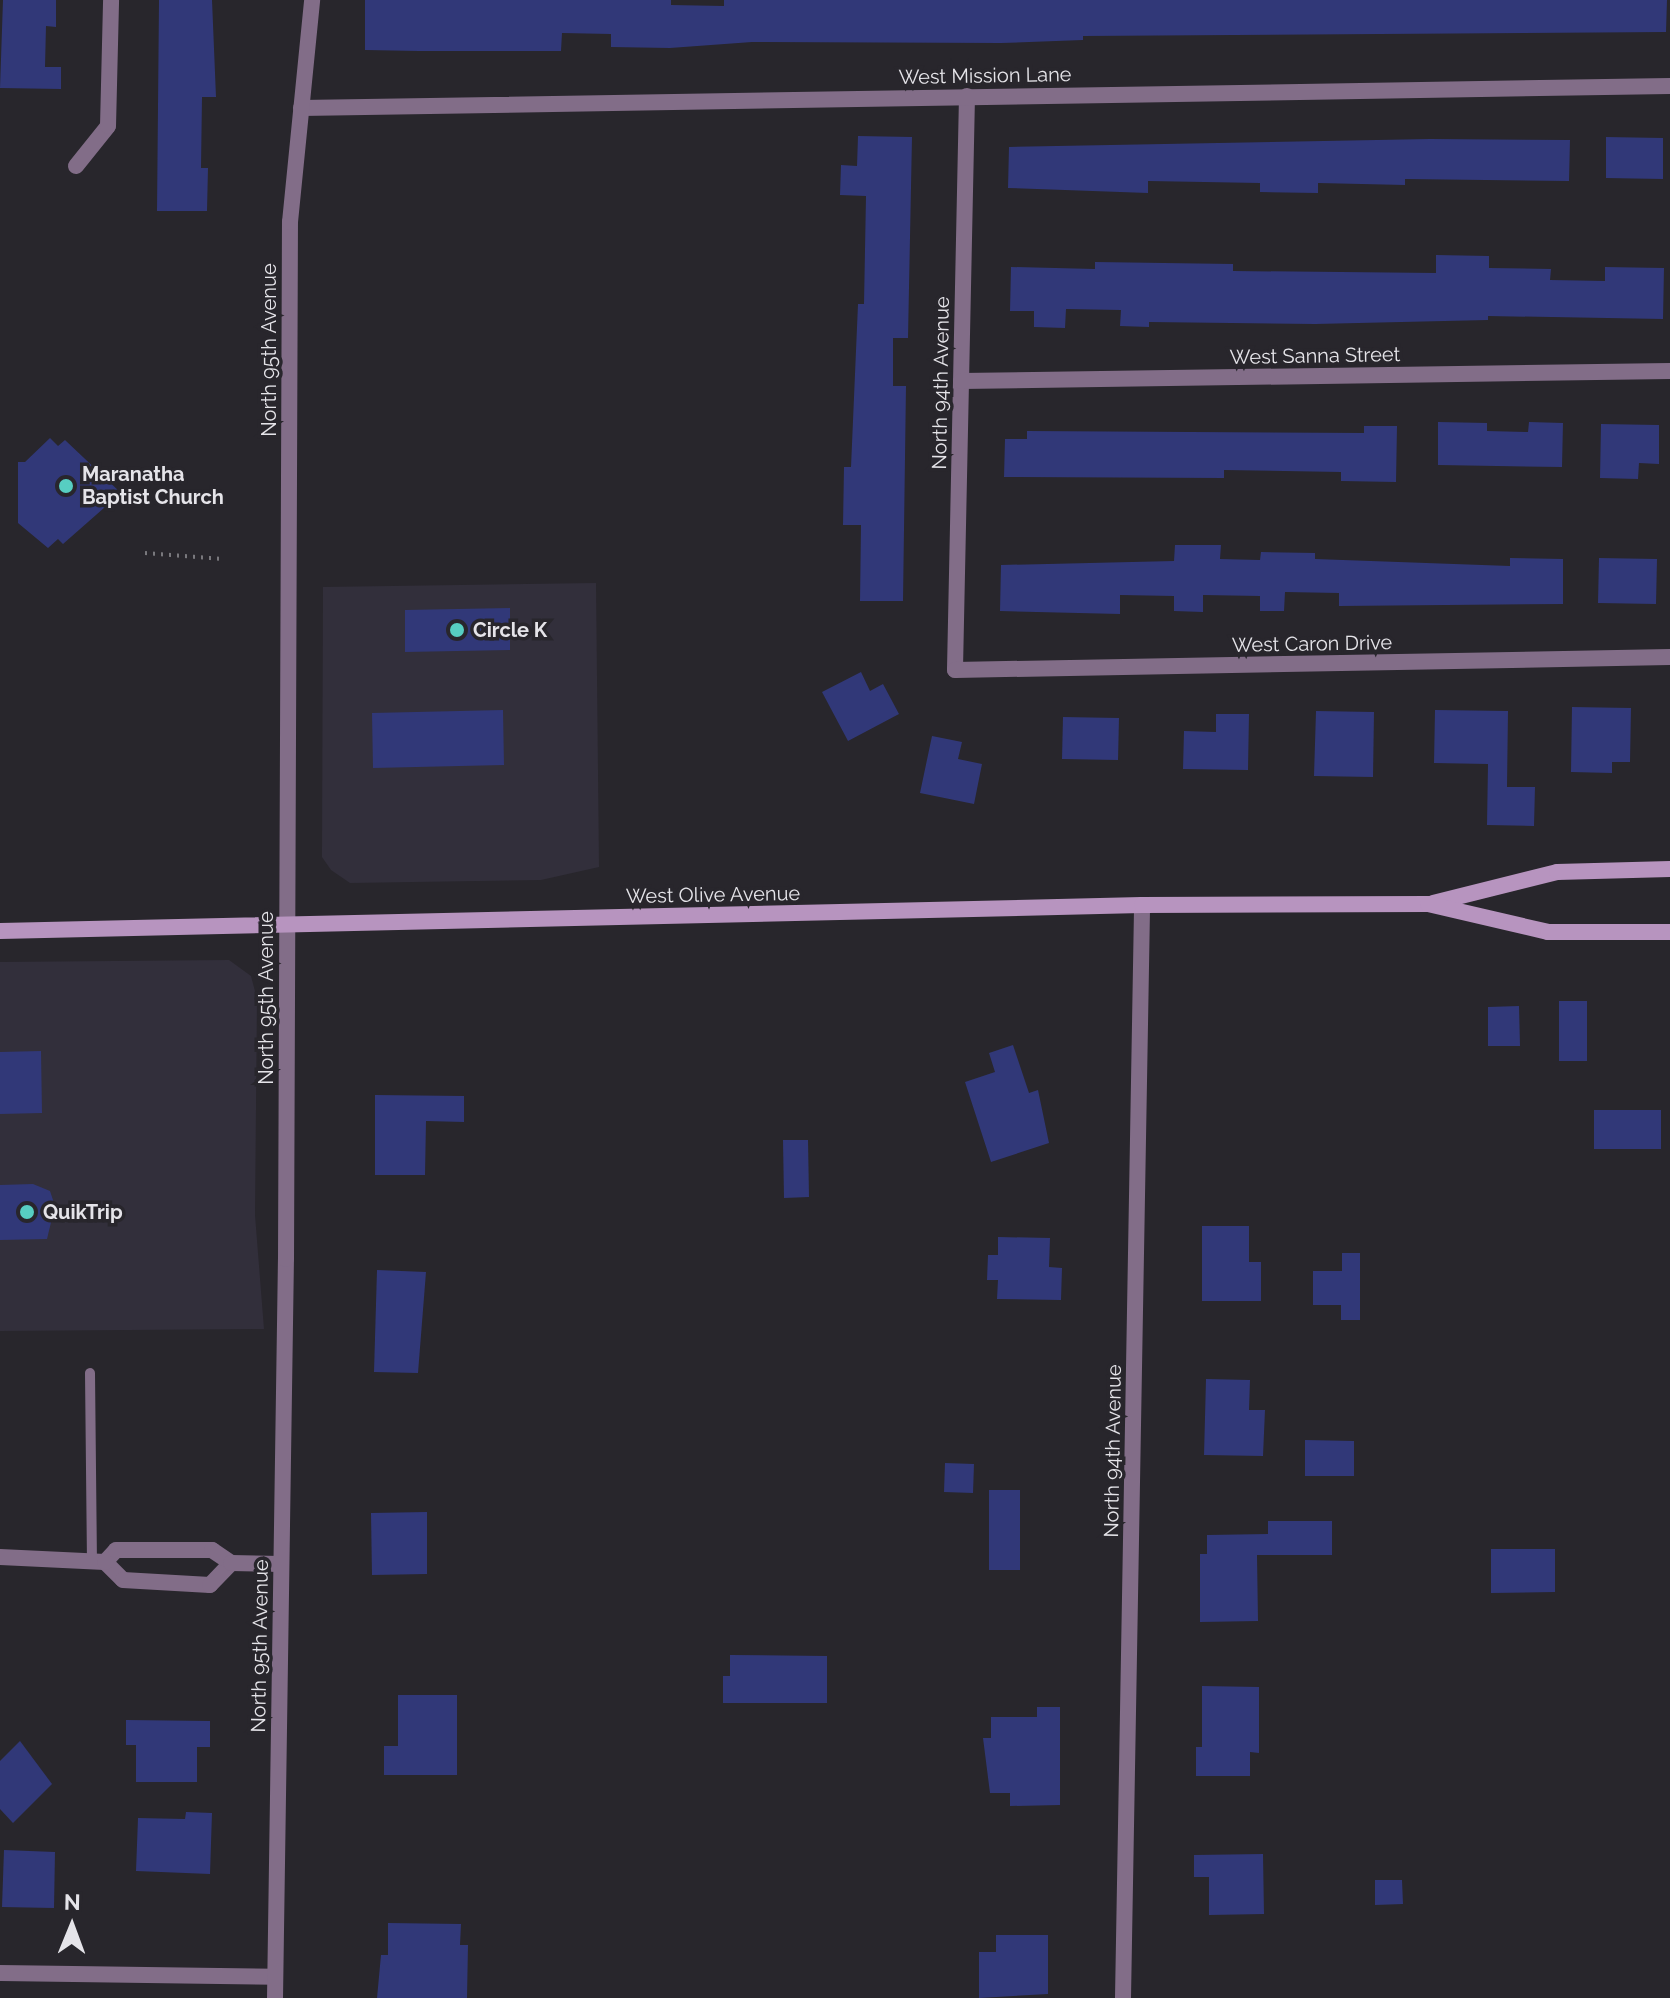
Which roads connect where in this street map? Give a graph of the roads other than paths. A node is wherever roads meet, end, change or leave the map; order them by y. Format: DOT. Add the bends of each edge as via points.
graph roads {
  1 [pos="111,0"];
  2 [pos="312,0"];
  3 [pos="1670,86"];
  4 [pos="967,96"];
  5 [pos="301,108"];
  6 [pos="76,166"];
  7 [pos="1670,371"];
  8 [pos="961,381"];
  9 [pos="1670,657"];
  10 [pos="955,670"];
  11 [pos="1670,869"];
  12 [pos="1428,904"];
  13 [pos="1142,905"];
  14 [pos="286,925"];
  15 [pos="0,931"];
  16 [pos="1670,932"];
  17 [pos="90,1373"];
  18 [pos="0,1557"];
  19 [pos="98,1561"];
  20 [pos="231,1563"];
  21 [pos="281,1564"];
  22 [pos="0,1973"];
  23 [pos="275,1977"];
  24 [pos="275,1998"];
  25 [pos="1123,1998"];
  1 -- 6 [label="street" via="108,126"];
  2 -- 5 [label="street, North 95th Avenue"];
  3 -- 4 [label="street, West Mission Lane"];
  4 -- 5 [label="street, West Mission Lane"];
  4 -- 8 [label="street, North 94th Avenue"];
  5 -- 14 [label="street, North 95th Avenue" via="290,222"];
  7 -- 8 [label="street, West Sanna Street"];
  8 -- 10 [label="street, North 94th Avenue"];
  9 -- 10 [label="street, West Caron Drive"];
  11 -- 12 [label="main road, West Olive Avenue" via="1557,872"];
  12 -- 13 [label="main road, West Olive Avenue"];
  12 -- 16 [label="main road, West Olive Avenue" via="1548,932"];
  13 -- 14 [label="main road, West Olive Avenue"];
  13 -- 25 [label="street, North 94th Avenue"];
  14 -- 15 [label="main road, West Olive Avenue"];
  14 -- 21 [label="street, North 95th Avenue"];
  17 -- 19 [label="lane"];
  18 -- 19 [label="street"];
  19 -- 20 [label="street" via="116,1550 212,1550"];
  19 -- 20 [label="street" via="123,1580 210,1585"];
  20 -- 21 [label="street"];
  21 -- 23 [label="street, North 95th Avenue"];
  22 -- 23 [label="street"];
  23 -- 24 [label="street, North 95th Avenue"];
}
